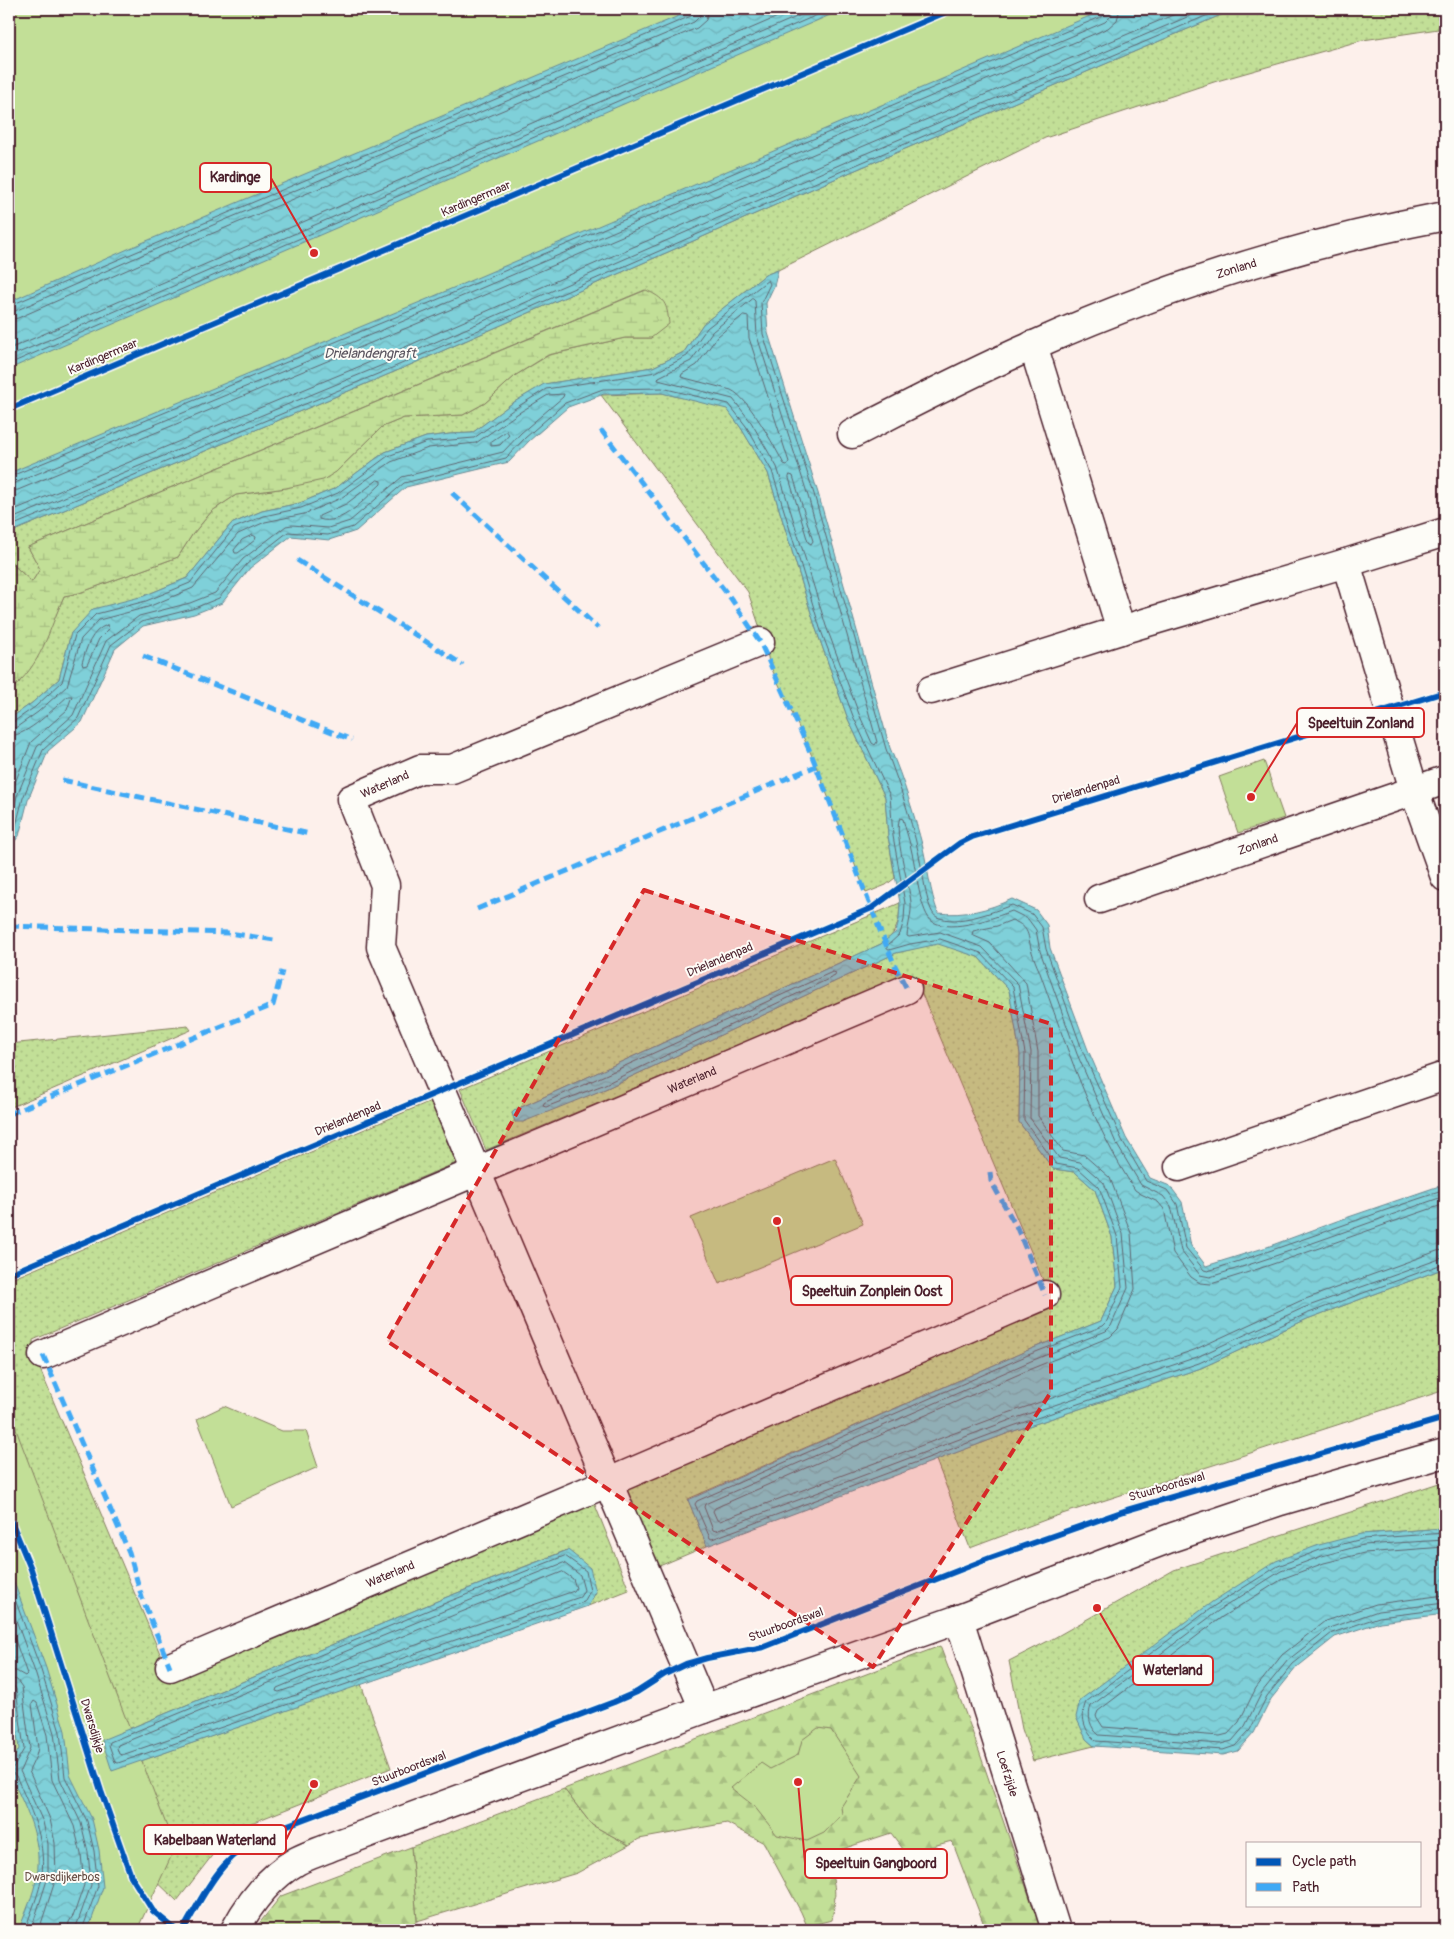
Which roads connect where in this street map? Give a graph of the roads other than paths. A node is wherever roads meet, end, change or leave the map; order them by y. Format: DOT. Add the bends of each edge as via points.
graph roads {
  1 [pos="1445,216"];
  2 [pos="1033,345"];
  3 [pos="852,434"];
  4 [pos="1445,532"];
  5 [pos="1346,563"];
  6 [pos="1120,630"];
  7 [pos="760,642"];
  8 [pos="931,690"];
  9 [pos="1445,780"];
  10 [pos="1414,790"];
  11 [pos="1445,877"];
  12 [pos="1099,899"];
  13 [pos="907,989"];
  14 [pos="1445,1076"];
  15 [pos="1179,1167"];
  16 [pos="477,1172"];
  17 [pos="1045,1295"];
  18 [pos="43,1355"];
  19 [pos="1445,1453"];
  20 [pos="609,1482"];
  21 [pos="959,1619"];
  22 [pos="170,1667"];
  23 [pos="704,1708"];
  24 [pos="235,1930"];
  25 [pos="1056,1930"];
  1 -- 2 [label="street, Zonland" via="1379,229 1255,262 1138,303"];
  2 -- 3 [label="street, Zonland"];
  2 -- 6 [label="street"];
  4 -- 5 [label="street"];
  5 -- 6 [label="street"];
  5 -- 10 [label="street"];
  6 -- 8 [label="street"];
  7 -- 16 [label="street, Waterland" via="452,769 420,769 351,799 385,886 381,946"];
  9 -- 10 [label="street, Zonland"];
  10 -- 11 [label="street"];
  10 -- 12 [label="street, Zonland"];
  13 -- 16 [label="street, Waterland"];
  14 -- 15 [label="street"];
  16 -- 18 [label="street, Waterland"];
  16 -- 20 [label="street, Waterland"];
  17 -- 20 [label="street, Waterland"];
  19 -- 21 [label="street" via="1173,1536"];
  20 -- 22 [label="street, Waterland"];
  20 -- 23 [label="street, Waterland"];
  21 -- 23 [label="street"];
  21 -- 25 [label="street, Loefzijde"];
  23 -- 24 [label="street" via="298,1860 261,1890"];
}
